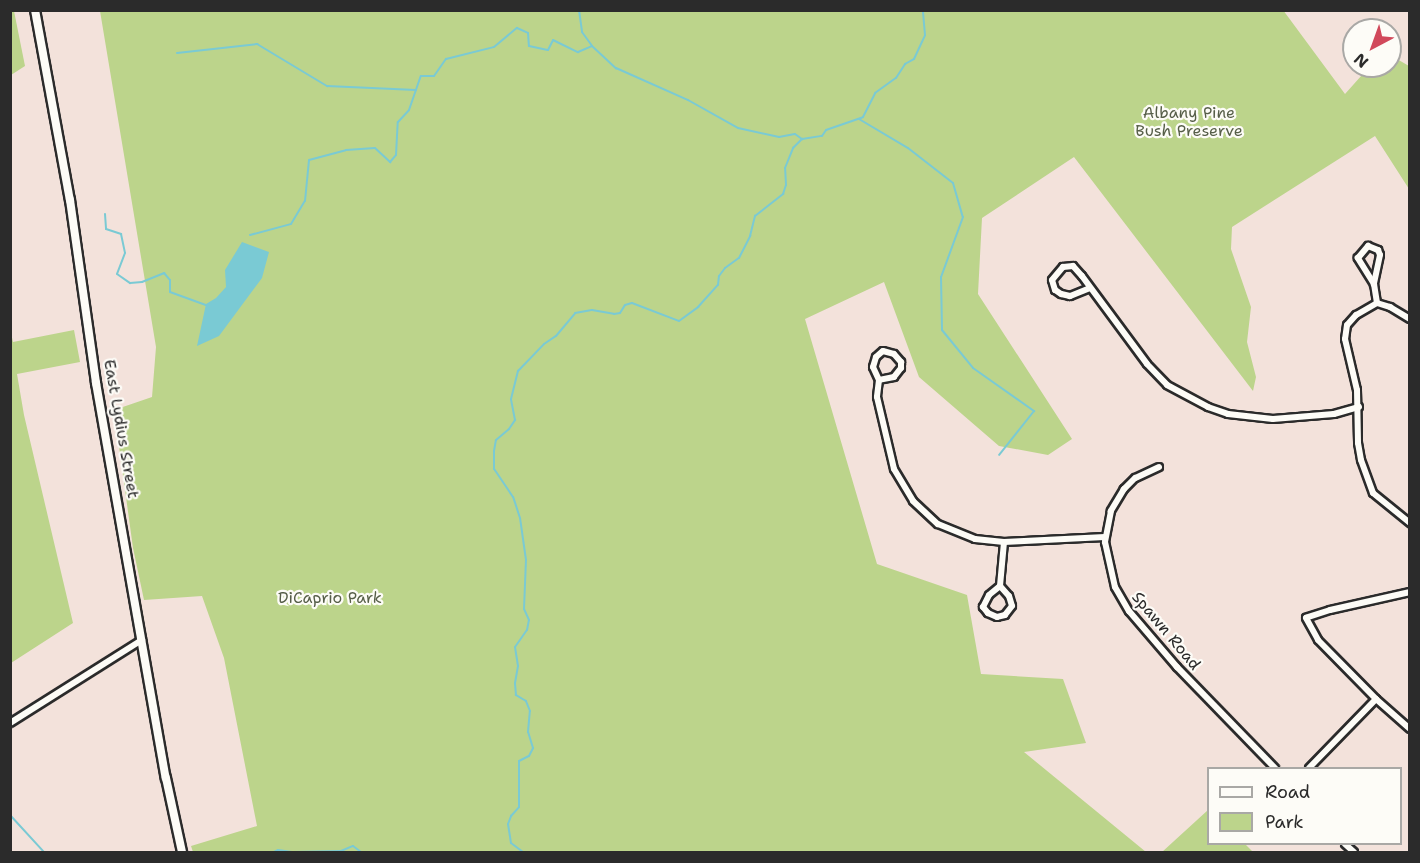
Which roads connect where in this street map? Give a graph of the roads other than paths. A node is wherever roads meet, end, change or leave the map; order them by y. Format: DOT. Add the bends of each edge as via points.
graph roads {
  1 [pos="35,10"];
  2 [pos="1374,284"];
  3 [pos="1090,288"];
  4 [pos="1377,303"];
  5 [pos="1410,319"];
  6 [pos="879,380"];
  7 [pos="1359,407"];
  8 [pos="1159,467"];
  9 [pos="1410,523"];
  10 [pos="1105,537"];
  11 [pos="1004,542"];
  12 [pos="1000,585"];
  13 [pos="1410,592"];
  14 [pos="142,640"];
  15 [pos="1376,699"];
  16 [pos="10,723"];
  17 [pos="1410,729"];
  18 [pos="1274,767"];
  19 [pos="1311,767"];
  20 [pos="182,852"];
  1 -- 14 [label="street, East Lydius Street"];
  2 -- 2 [label="street" via="1380,255 1368,246 1358,258"];
  2 -- 4 [label="street"];
  3 -- 3 [label="street" via="1073,266 1064,267 1052,280 1055,290 1070,296"];
  3 -- 7 [label="street" via="1167,385 1208,407 1228,414 1273,419 1334,414"];
  4 -- 5 [label="street"];
  4 -- 7 [label="street" via="1347,325 1345,339"];
  6 -- 6 [label="street" via="873,372 876,357 882,351 894,354 901,362 899,373"];
  6 -- 11 [label="street" via="877,397 894,469 913,501 938,524 961,535"];
  7 -- 9 [label="street" via="1358,443 1373,493"];
  8 -- 10 [label="street, Spawn Road" via="1124,489 1111,511"];
  10 -- 11 [label="street"];
  10 -- 18 [label="street, Spawn Road" via="1113,581 1129,611 1177,668"];
  11 -- 12 [label="street"];
  12 -- 12 [label="street" via="983,607 997,617 1005,615 1012,606"];
  13 -- 15 [label="street" via="1306,618 1318,640"];
  14 -- 16 [label="street"];
  14 -- 20 [label="street, East Lydius Street"];
  15 -- 17 [label="street"];
  15 -- 19 [label="street"];
}
